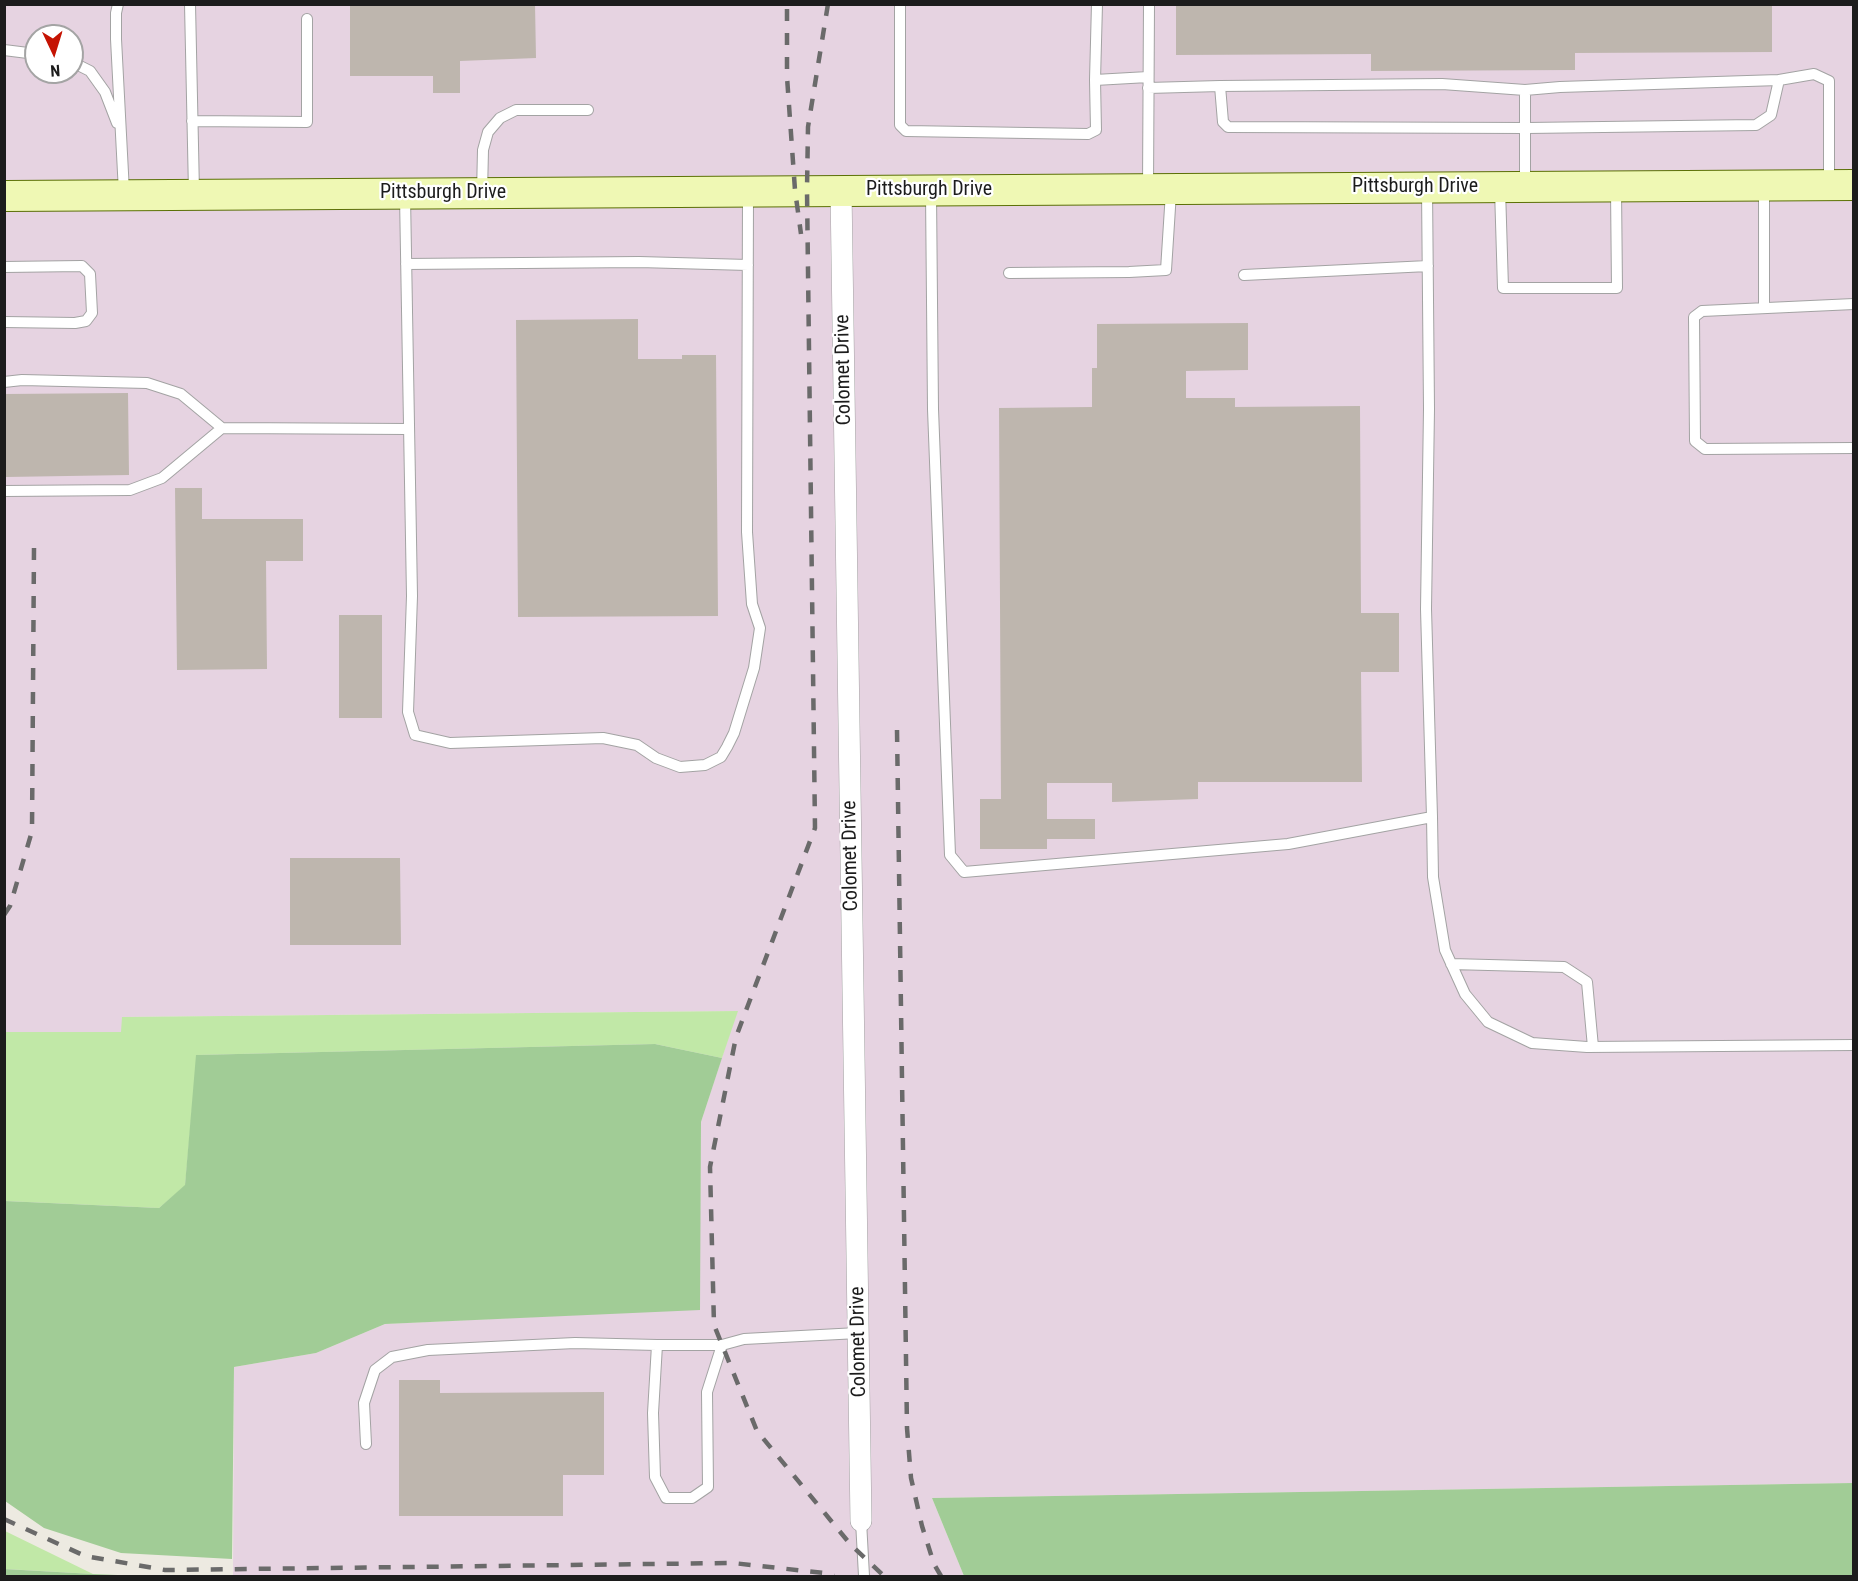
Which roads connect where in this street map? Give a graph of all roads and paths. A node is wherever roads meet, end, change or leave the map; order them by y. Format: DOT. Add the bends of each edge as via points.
graph roads {
  1 [pos="118,4"];
  2 [pos="190,4"];
  3 [pos="900,4"];
  4 [pos="1097,4"];
  5 [pos="1149,4"];
  6 [pos="307,19"];
  7 [pos="4,50"];
  8 [pos="24,52"];
  9 [pos="84,68"];
  10 [pos="1095,80"];
  11 [pos="1779,80"];
  12 [pos="1148,82"];
  13 [pos="1220,86"];
  14 [pos="1525,90"];
  15 [pos="588,110"];
  16 [pos="192,121"];
  17 [pos="1527,128"];
  18 [pos="121,132"];
  19 [pos="1841,185"];
  20 [pos="1616,186"];
  21 [pos="1764,186"];
  22 [pos="1513,187"];
  23 [pos="1427,188"];
  24 [pos="1160,189"];
  25 [pos="748,190"];
  26 [pos="841,190"];
  27 [pos="930,190"];
  28 [pos="405,193"];
  29 [pos="482,193"];
  30 [pos="194,195"];
  31 [pos="4,196"];
  32 [pos="124,196"];
  33 [pos="406,264"];
  34 [pos="748,265"];
  35 [pos="1428,266"];
  36 [pos="4,267"];
  37 [pos="1009,273"];
  38 [pos="1244,275"];
  39 [pos="1854,304"];
  40 [pos="1764,308"];
  41 [pos="4,322"];
  42 [pos="4,382"];
  43 [pos="222,428"];
  44 [pos="408,429"];
  45 [pos="1854,448"];
  46 [pos="4,491"];
  47 [pos="1432,816"];
  48 [pos="1451,964"];
  49 [pos="1854,1045"];
  50 [pos="1593,1047"];
  51 [pos="858,1333"];
  52 [pos="657,1345"];
  53 [pos="722,1345"];
  54 [pos="366,1444"];
  55 [pos="861,1521"];
  56 [pos="864,1576"];
  1 -- 18 [label="lane"];
  2 -- 16 [label="lane"];
  3 -- 10 [label="lane" via="900,125 906,131 1088,134 1096,130"];
  4 -- 10 [label="lane"];
  5 -- 12 [label="lane"];
  6 -- 16 [label="lane" via="307,122"];
  7 -- 8 [label="lane"];
  9 -- 18 [label="lane" via="105,92"];
  10 -- 12 [label="lane"];
  11 -- 14 [label="lane"];
  11 -- 17 [label="lane" via="1771,115 1756,125"];
  11 -- 19 [label="lane" via="1814,74 1829,81"];
  12 -- 13 [label="lane"];
  12 -- 24 [label="lane"];
  13 -- 14 [label="lane" via="1442,84"];
  13 -- 17 [label="lane" via="1223,122 1228,127"];
  14 -- 17 [label="lane"];
  15 -- 29 [label="lane" via="516,110 500,118 488,132 483,150"];
  16 -- 30 [label="lane"];
  17 -- 22 [label="lane"];
  18 -- 32 [label="lane"];
  19 -- 21 [label="street, Pittsburgh Drive"];
  20 -- 21 [label="street, Pittsburgh Drive"];
  20 -- 22 [label="street, Pittsburgh Drive"];
  20 -- 22 [label="lane" via="1617,288 1503,288"];
  21 -- 40 [label="lane"];
  22 -- 23 [label="street, Pittsburgh Drive"];
  23 -- 24 [label="street, Pittsburgh Drive"];
  23 -- 35 [label="lane"];
  24 -- 27 [label="street, Pittsburgh Drive"];
  24 -- 37 [label="lane" via="1166,270"];
  25 -- 26 [label="street, Pittsburgh Drive"];
  25 -- 29 [label="street, Pittsburgh Drive"];
  25 -- 34 [label="lane"];
  26 -- 27 [label="street, Pittsburgh Drive"];
  26 -- 51 [label="street, Colomet Drive"];
  27 -- 47 [label="lane" via="933,410 950,855 957,864 964,872 1288,844"];
  28 -- 29 [label="street, Pittsburgh Drive"];
  28 -- 30 [label="street, Pittsburgh Drive"];
  28 -- 33 [label="lane"];
  30 -- 32 [label="street, Pittsburgh Drive"];
  31 -- 32 [label="street, Pittsburgh Drive"];
  33 -- 34 [label="lane"];
  33 -- 44 [label="lane"];
  34 -- 44 [label="lane" via="747,532 752,604 760,628 754,668 734,733 721,757 705,765 680,767 637,745 603,738 450,743 415,735 408,712 412,596"];
  35 -- 38 [label="lane"];
  35 -- 47 [label="lane" via="1426,609"];
  36 -- 41 [label="lane" via="82,266 90,274 92,313 86,321 75,323"];
  39 -- 40 [label="lane"];
  40 -- 45 [label="lane" via="1702,311 1694,317 1695,441 1705,449"];
  42 -- 43 [label="lane" via="147,383 181,394"];
  43 -- 44 [label="lane"];
  43 -- 46 [label="lane" via="162,478 129,490"];
  47 -- 48 [label="lane" via="1433,877 1445,950"];
  48 -- 50 [label="lane" via="1465,994 1488,1022 1532,1043"];
  48 -- 50 [label="lane" via="1564,967 1587,982"];
  49 -- 50 [label="lane"];
  51 -- 53 [label="lane" via="744,1339"];
  51 -- 55 [label="street, Colomet Drive"];
  52 -- 53 [label="lane"];
  52 -- 53 [label="lane" via="655,1477 666,1498 692,1498 708,1487 707,1392"];
  52 -- 54 [label="lane" via="575,1343 428,1350 392,1357 375,1370 364,1403"];
  55 -- 56 [label="lane"];
}
